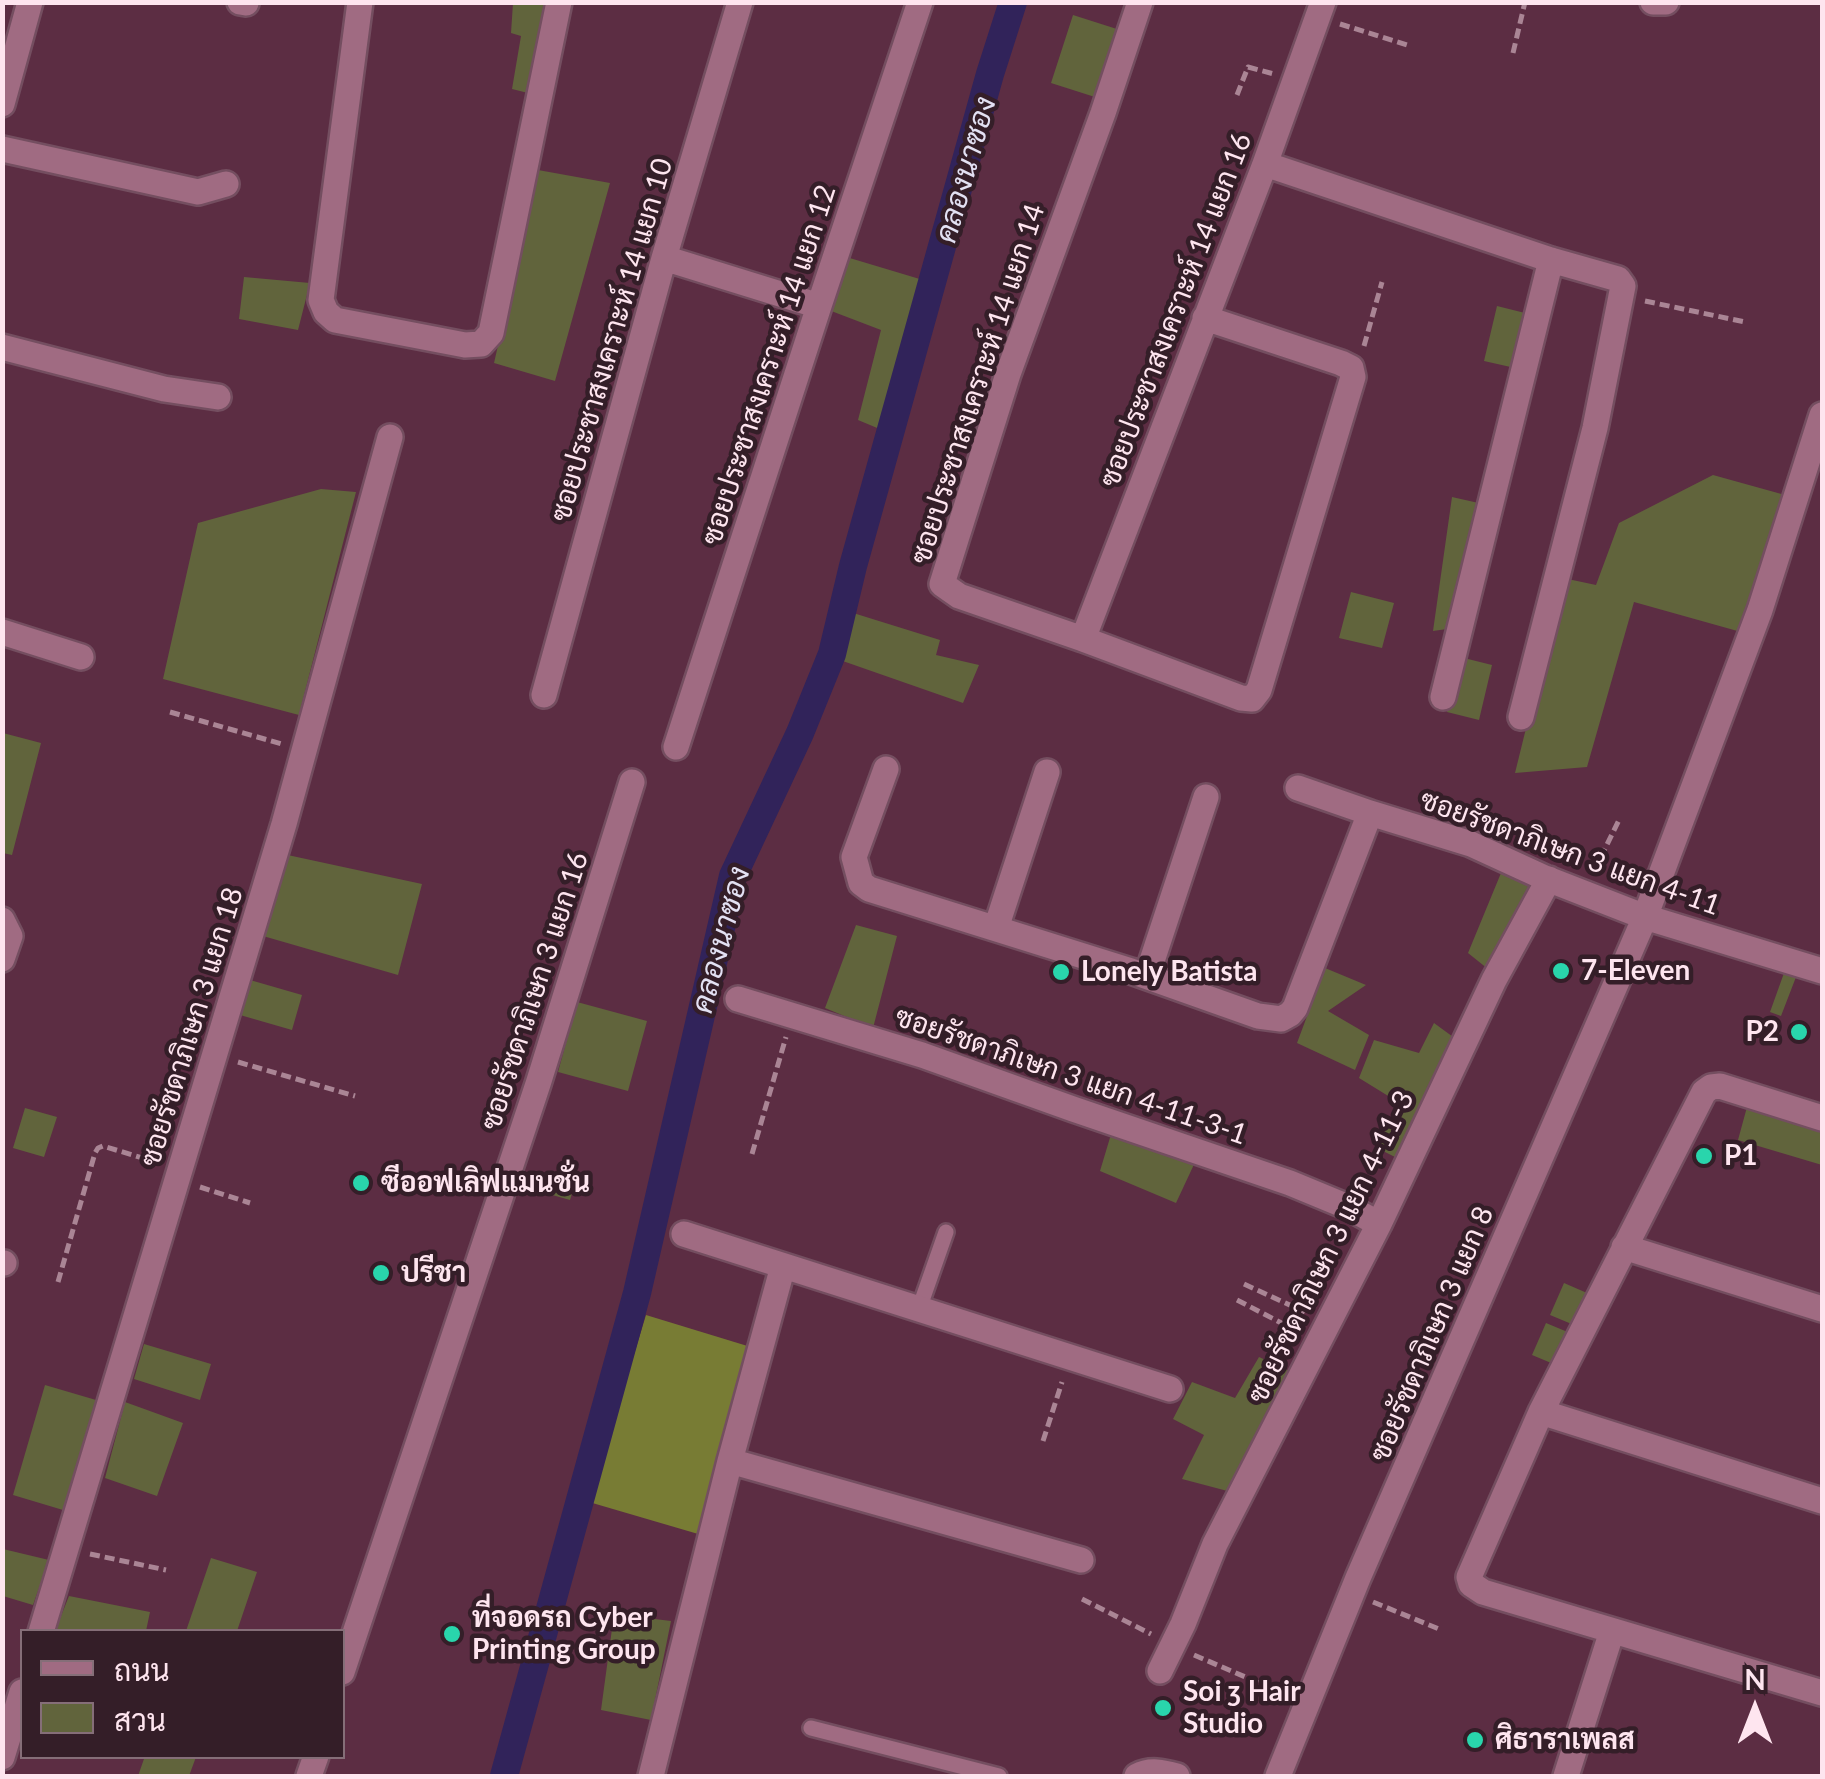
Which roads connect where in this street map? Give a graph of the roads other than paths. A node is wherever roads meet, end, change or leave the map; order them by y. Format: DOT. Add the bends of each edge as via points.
graph roads {
  1 [pos="30,2"];
  2 [pos="360,2"];
  3 [pos="558,2"];
  4 [pos="740,2"];
  5 [pos="920,2"];
  6 [pos="1140,2"];
  7 [pos="1653,2"];
  8 [pos="1666,2"];
  9 [pos="1320,10"];
  10 [pos="2,104"];
  11 [pos="2,149"];
  12 [pos="1265,164"];
  13 [pos="226,184"];
  14 [pos="664,258"];
  15 [pos="1550,260"];
  16 [pos="818,306"];
  17 [pos="1205,318"];
  18 [pos="2,347"];
  19 [pos="218,398"];
  20 [pos="1822,415"];
  21 [pos="390,437"];
  22 [pos="2,632"];
  23 [pos="1082,639"];
  24 [pos="81,656"];
  25 [pos="544,695"];
  26 [pos="1443,697"];
  27 [pos="1521,717"];
  28 [pos="676,747"];
  29 [pos="886,769"];
  30 [pos="1047,772"];
  31 [pos="632,782"];
  32 [pos="1298,788"];
  33 [pos="1206,797"];
  34 [pos="1370,813"];
  35 [pos="1549,879"];
  36 [pos="1645,917"];
  37 [pos="2,920"];
  38 [pos="996,928"];
  39 [pos="2,958"];
  40 [pos="1822,971"];
  41 [pos="1147,976"];
  42 [pos="738,999"];
  43 [pos="1822,1118"];
  44 [pos="1379,1224"];
  45 [pos="946,1232"];
  46 [pos="684,1234"];
  47 [pos="1624,1248"];
  48 [pos="783,1266"];
  49 [pos="919,1309"];
  50 [pos="1822,1309"];
  51 [pos="1170,1389"];
  52 [pos="1542,1412"];
  53 [pos="730,1461"];
  54 [pos="1822,1501"];
  55 [pos="1081,1560"];
  56 [pos="42,1629"];
  57 [pos="1612,1631"];
  58 [pos="1168,1655"];
  59 [pos="345,1663"];
  60 [pos="1822,1693"];
  61 [pos="20,1698"];
  62 [pos="811,1728"];
  63 [pos="2,1757"];
  64 [pos="651,1776"];
  65 [pos="1000,1776"];
  66 [pos="1137,1776"];
  67 [pos="1176,1776"];
  68 [pos="1278,1776"];
  69 [pos="1566,1776"];
  1 -- 10 [label="street"];
  2 -- 3 [label="street" via="321,300 335,320 465,345 480,344 491,333"];
  4 -- 14 [label="street, ซอยประชาสงเคราะห์ 14 แยก 10"];
  5 -- 16 [label="street, ซอยประชาสงเคราะห์ 14 แยก 12"];
  6 -- 23 [label="street, ซอยประชาสงเคราะห์ 14 แยก 14" via="1008,374 942,584"];
  7 -- 8 [label="street"];
  9 -- 12 [label="street, ซอยประชาสงเคราะห์ 14 แยก 16"];
  11 -- 13 [label="street" via="198,192"];
  12 -- 15 [label="street"];
  12 -- 17 [label="street, ซอยประชาสงเคราะห์ 14 แยก 16"];
  14 -- 16 [label="street"];
  14 -- 25 [label="street, ซอยประชาสงเคราะห์ 14 แยก 10"];
  15 -- 26 [label="street"];
  15 -- 27 [label="street" via="1618,279 1623,291"];
  16 -- 28 [label="street, ซอยประชาสงเคราะห์ 14 แยก 12"];
  17 -- 23 [label="street, ซอยประชาสงเคราะห์ 14 แยก 16"];
  17 -- 23 [label="street, ซอยประชาสงเคราะห์ 14 แยก 14" via="1342,363 1353,377 1259,690 1252,699 1241,698"];
  18 -- 19 [label="street"];
  20 -- 36 [label="street, ซอยรัชดาภิเษก 3 แยก 8" via="1760,610"];
  21 -- 56 [label="street, ซอยรัชดาภิเษก 3 แยก 18" via="284,824"];
  22 -- 24 [label="street"];
  29 -- 38 [label="street" via="854,857 861,883"];
  30 -- 38 [label="street"];
  31 -- 59 [label="street, ซอยรัชดาภิเษก 3 แยก 16"];
  32 -- 34 [label="street, ซอยรัชดาภิเษก 3 แยก 4-11"];
  33 -- 41 [label="street"];
  34 -- 35 [label="street, ซอยรัชดาภิเษก 3 แยก 4-11" via="1471,844"];
  34 -- 41 [label="street" via="1290,1014 1258,1016"];
  35 -- 36 [label="street, ซอยรัชดาภิเษก 3 แยก 4-11"];
  35 -- 44 [label="street, ซอยรัชดาภิเษก 3 แยก 4-11-3"];
  36 -- 40 [label="street, ซอยรัชดาภิเษก 3 แยก 4-11"];
  36 -- 68 [label="street, ซอยรัชดาภิเษก 3 แยก 8"];
  37 -- 39 [label="street" via="10,936"];
  38 -- 41 [label="street"];
  42 -- 44 [label="street, ซอยรัชดาภิเษก 3 แยก 4-11-3-1" via="922,1055 1290,1183"];
  43 -- 47 [label="street" via="1711,1087"];
  44 -- 58 [label="street, ซอยรัชดาภิเษก 3 แยก 4-11-3" via="1216,1544"];
  45 -- 49 [label="lane"];
  46 -- 48 [label="street"];
  47 -- 50 [label="street"];
  47 -- 52 [label="street"];
  48 -- 49 [label="street"];
  48 -- 53 [label="street"];
  49 -- 51 [label="street"];
  52 -- 54 [label="street"];
  52 -- 57 [label="street" via="1471,1570 1471,1584"];
  53 -- 55 [label="street"];
  53 -- 64 [label="street"];
  57 -- 60 [label="street"];
  57 -- 69 [label="street"];
  61 -- 63 [label="street"];
  62 -- 65 [label="lane"];
  66 -- 67 [label="street"];
}
